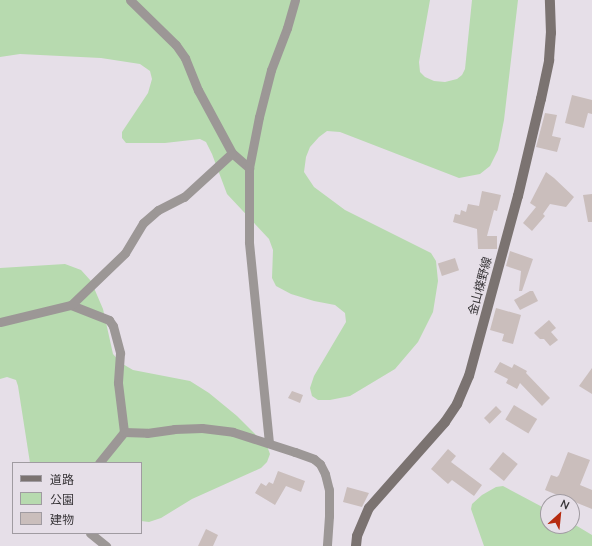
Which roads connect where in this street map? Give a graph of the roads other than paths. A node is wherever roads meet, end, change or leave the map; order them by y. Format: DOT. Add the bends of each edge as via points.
graph roads {
  1 [pos="130,0"];
  2 [pos="295,0"];
  3 [pos="550,0"];
  4 [pos="232,153"];
  5 [pos="249,168"];
  6 [pos="71,305"];
  7 [pos="0,322"];
  8 [pos="124,432"];
  9 [pos="269,443"];
  10 [pos="100,462"];
  11 [pos="91,534"];
  12 [pos="106,546"];
  13 [pos="327,546"];
  14 [pos="356,546"];
  1 -- 4 [label="street" via="181,51 198,90"];
  2 -- 5 [label="street" via="271,70"];
  3 -- 14 [label="main road, 金山檪野線" via="549,60 541,99 518,196 469,376 457,404 445,422 369,508 356,536"];
  4 -- 5 [label="street"];
  4 -- 6 [label="street" via="184,197 158,210 143,223 125,253"];
  5 -- 9 [label="street" via="249,242"];
  6 -- 7 [label="street"];
  6 -- 8 [label="street" via="109,320 113,326 120,353 118,383"];
  8 -- 9 [label="street" via="147,433 202,428 233,432"];
  8 -- 10 [label="street"];
  9 -- 13 [label="street" via="314,459 320,464 329,490"];
  11 -- 12 [label="street"];
}
